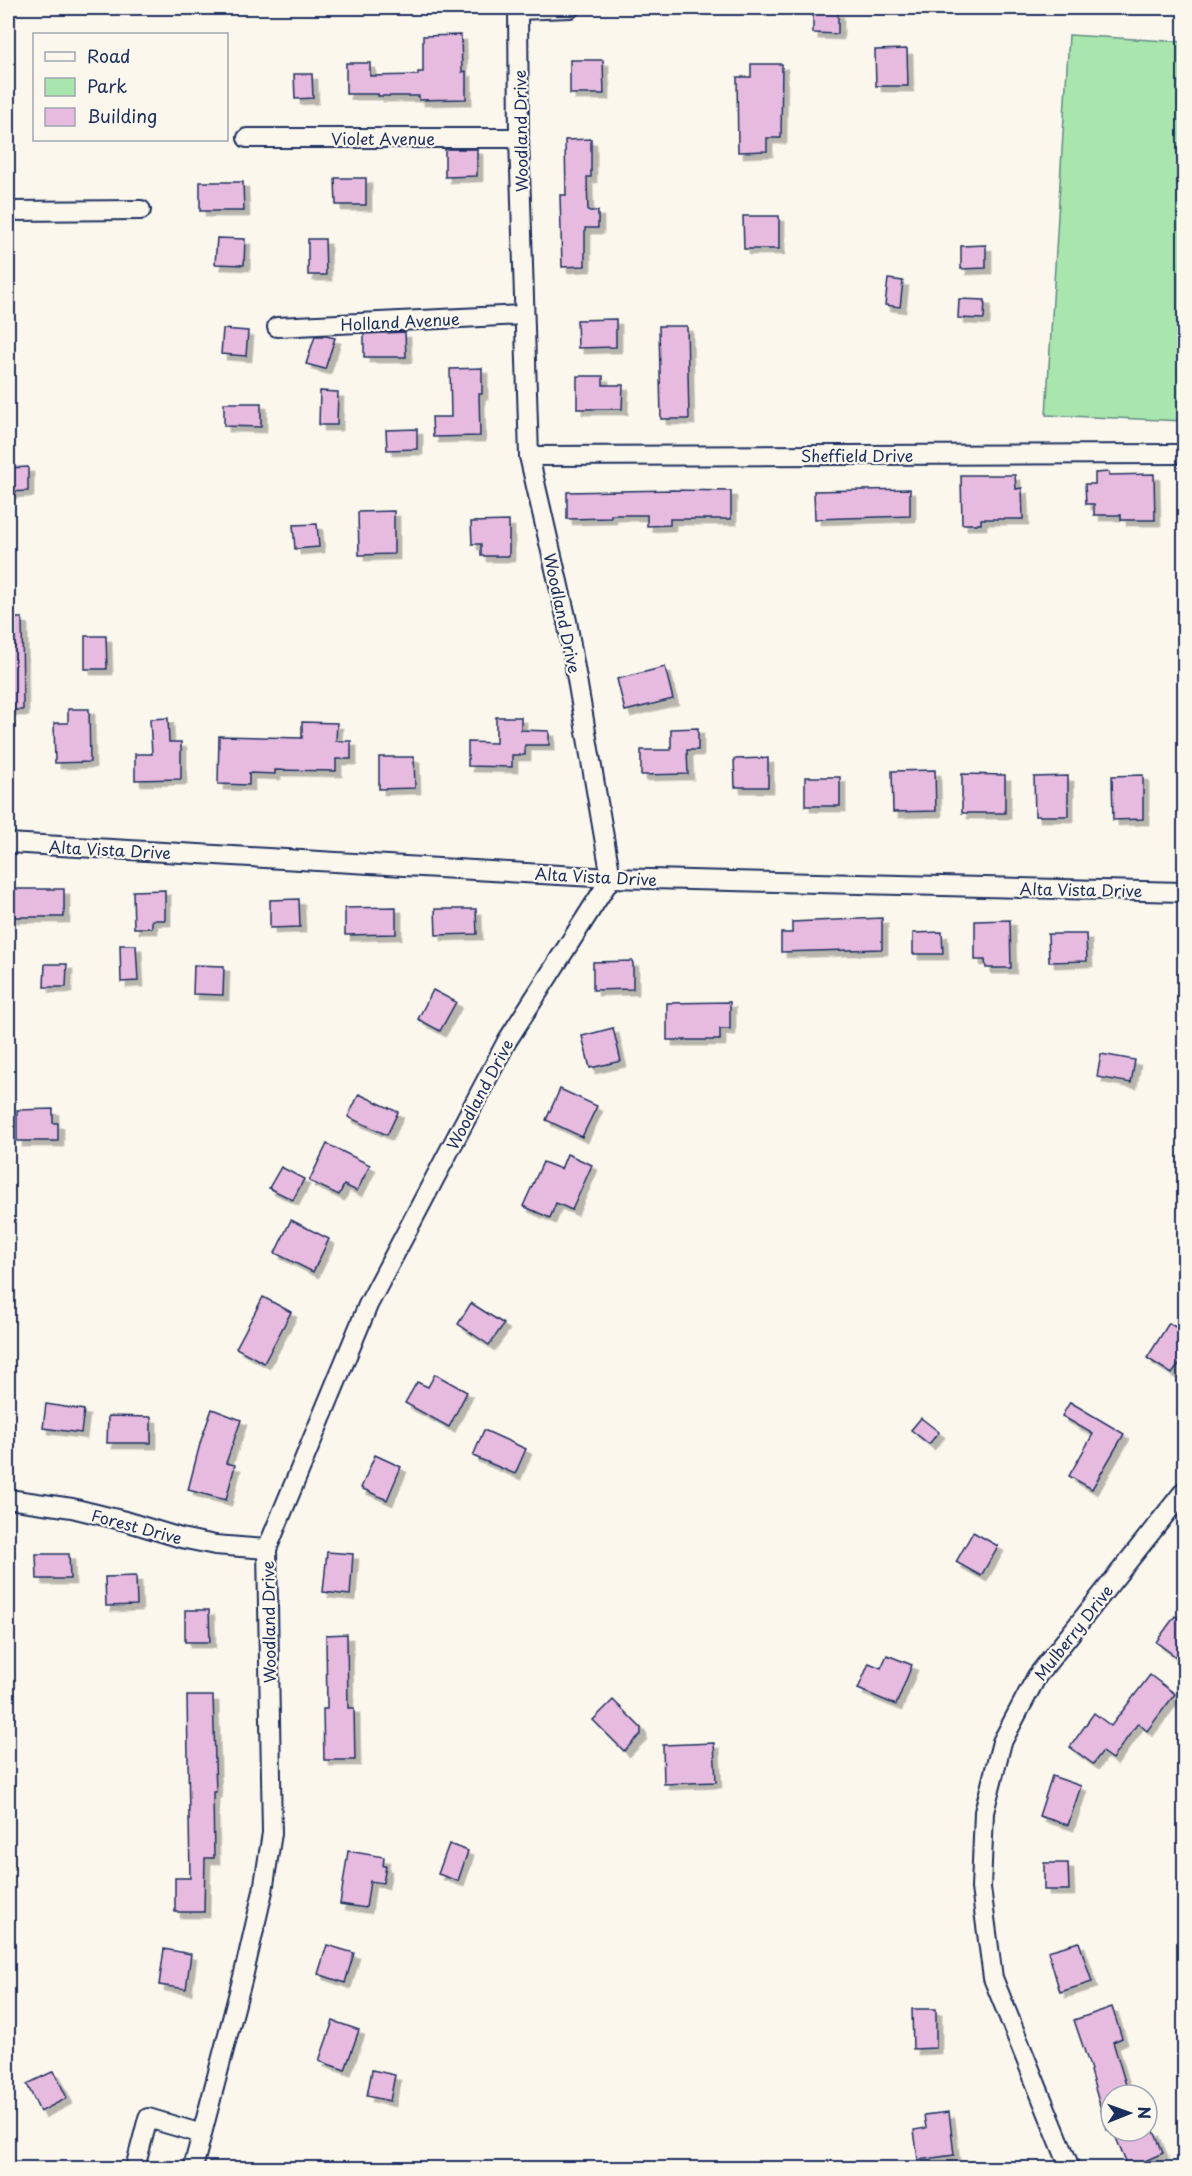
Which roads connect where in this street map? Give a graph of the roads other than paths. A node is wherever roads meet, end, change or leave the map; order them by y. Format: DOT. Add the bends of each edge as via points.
graph roads {
  1 [pos="570,8"];
  2 [pos="518,9"];
  3 [pos="247,138"];
  4 [pos="519,138"];
  5 [pos="141,210"];
  6 [pos="8,211"];
  7 [pos="524,315"];
  8 [pos="277,327"];
  9 [pos="1185,454"];
  10 [pos="529,456"];
  11 [pos="8,843"];
  12 [pos="611,878"];
  13 [pos="1185,892"];
  14 [pos="1185,1491"];
  15 [pos="8,1499"];
  16 [pos="267,1549"];
  17 [pos="202,2134"];
  18 [pos="135,2169"];
  19 [pos="193,2169"];
  20 [pos="1070,2169"];
  1 -- 2 [label="street"];
  2 -- 4 [label="street, Woodland Drive"];
  3 -- 4 [label="street, Violet Avenue"];
  4 -- 7 [label="street, Woodland Drive"];
  5 -- 6 [label="street"];
  7 -- 8 [label="street, Holland Avenue"];
  7 -- 10 [label="street, Woodland Drive"];
  9 -- 10 [label="street, Sheffield Drive"];
  10 -- 12 [label="street, Woodland Drive" via="567,621"];
  11 -- 12 [label="street, Alta Vista Drive"];
  12 -- 13 [label="street, Alta Vista Drive"];
  12 -- 16 [label="street, Woodland Drive" via="507,1041 368,1305"];
  14 -- 20 [label="street, Mulberry Drive" via="1037,1676 1002,1743 984,1812 981,1888 993,1978"];
  15 -- 16 [label="street, Forest Drive" via="72,1508 215,1545"];
  16 -- 17 [label="street, Woodland Drive" via="272,1833 244,1973"];
  17 -- 18 [label="street" via="148,2118"];
  17 -- 19 [label="street, Woodland Drive"];
}
